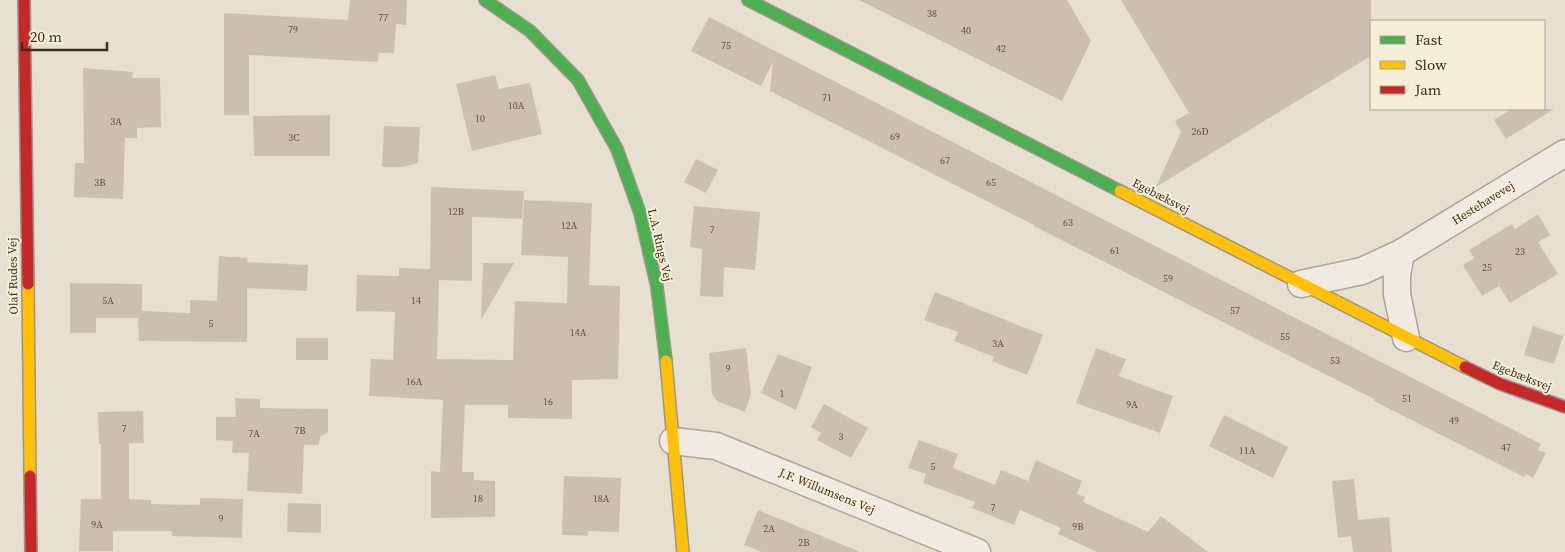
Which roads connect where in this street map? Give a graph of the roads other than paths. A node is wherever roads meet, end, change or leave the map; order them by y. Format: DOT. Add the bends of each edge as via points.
graph roads {
  1 [pos="24,0"];
  2 [pos="485,0"];
  3 [pos="748,0"];
  4 [pos="1565,153"];
  5 [pos="1401,253"];
  6 [pos="1301,284"];
  7 [pos="1406,338"];
  8 [pos="1565,407"];
  9 [pos="674,441"];
  10 [pos="31,552"];
  11 [pos="682,552"];
  12 [pos="977,552"];
  1 -- 10 [label="street, Olaf Rudes Vej"];
  2 -- 9 [label="street, L.A. Rings Vej" via="530,31 578,80 617,149 640,213 657,287"];
  3 -- 6 [label="street, Egebæksvej"];
  4 -- 5 [label="street, Hestehavevej"];
  5 -- 6 [label="street, Hestehavevej" via="1362,271"];
  5 -- 7 [label="street" via="1397,294"];
  6 -- 7 [label="street, Egebæksvej"];
  7 -- 8 [label="street, Egebæksvej" via="1500,384"];
  9 -- 11 [label="street, L.A. Rings Vej"];
  9 -- 12 [label="street, J.F. Willumsens Vej" via="716,446"];
}
